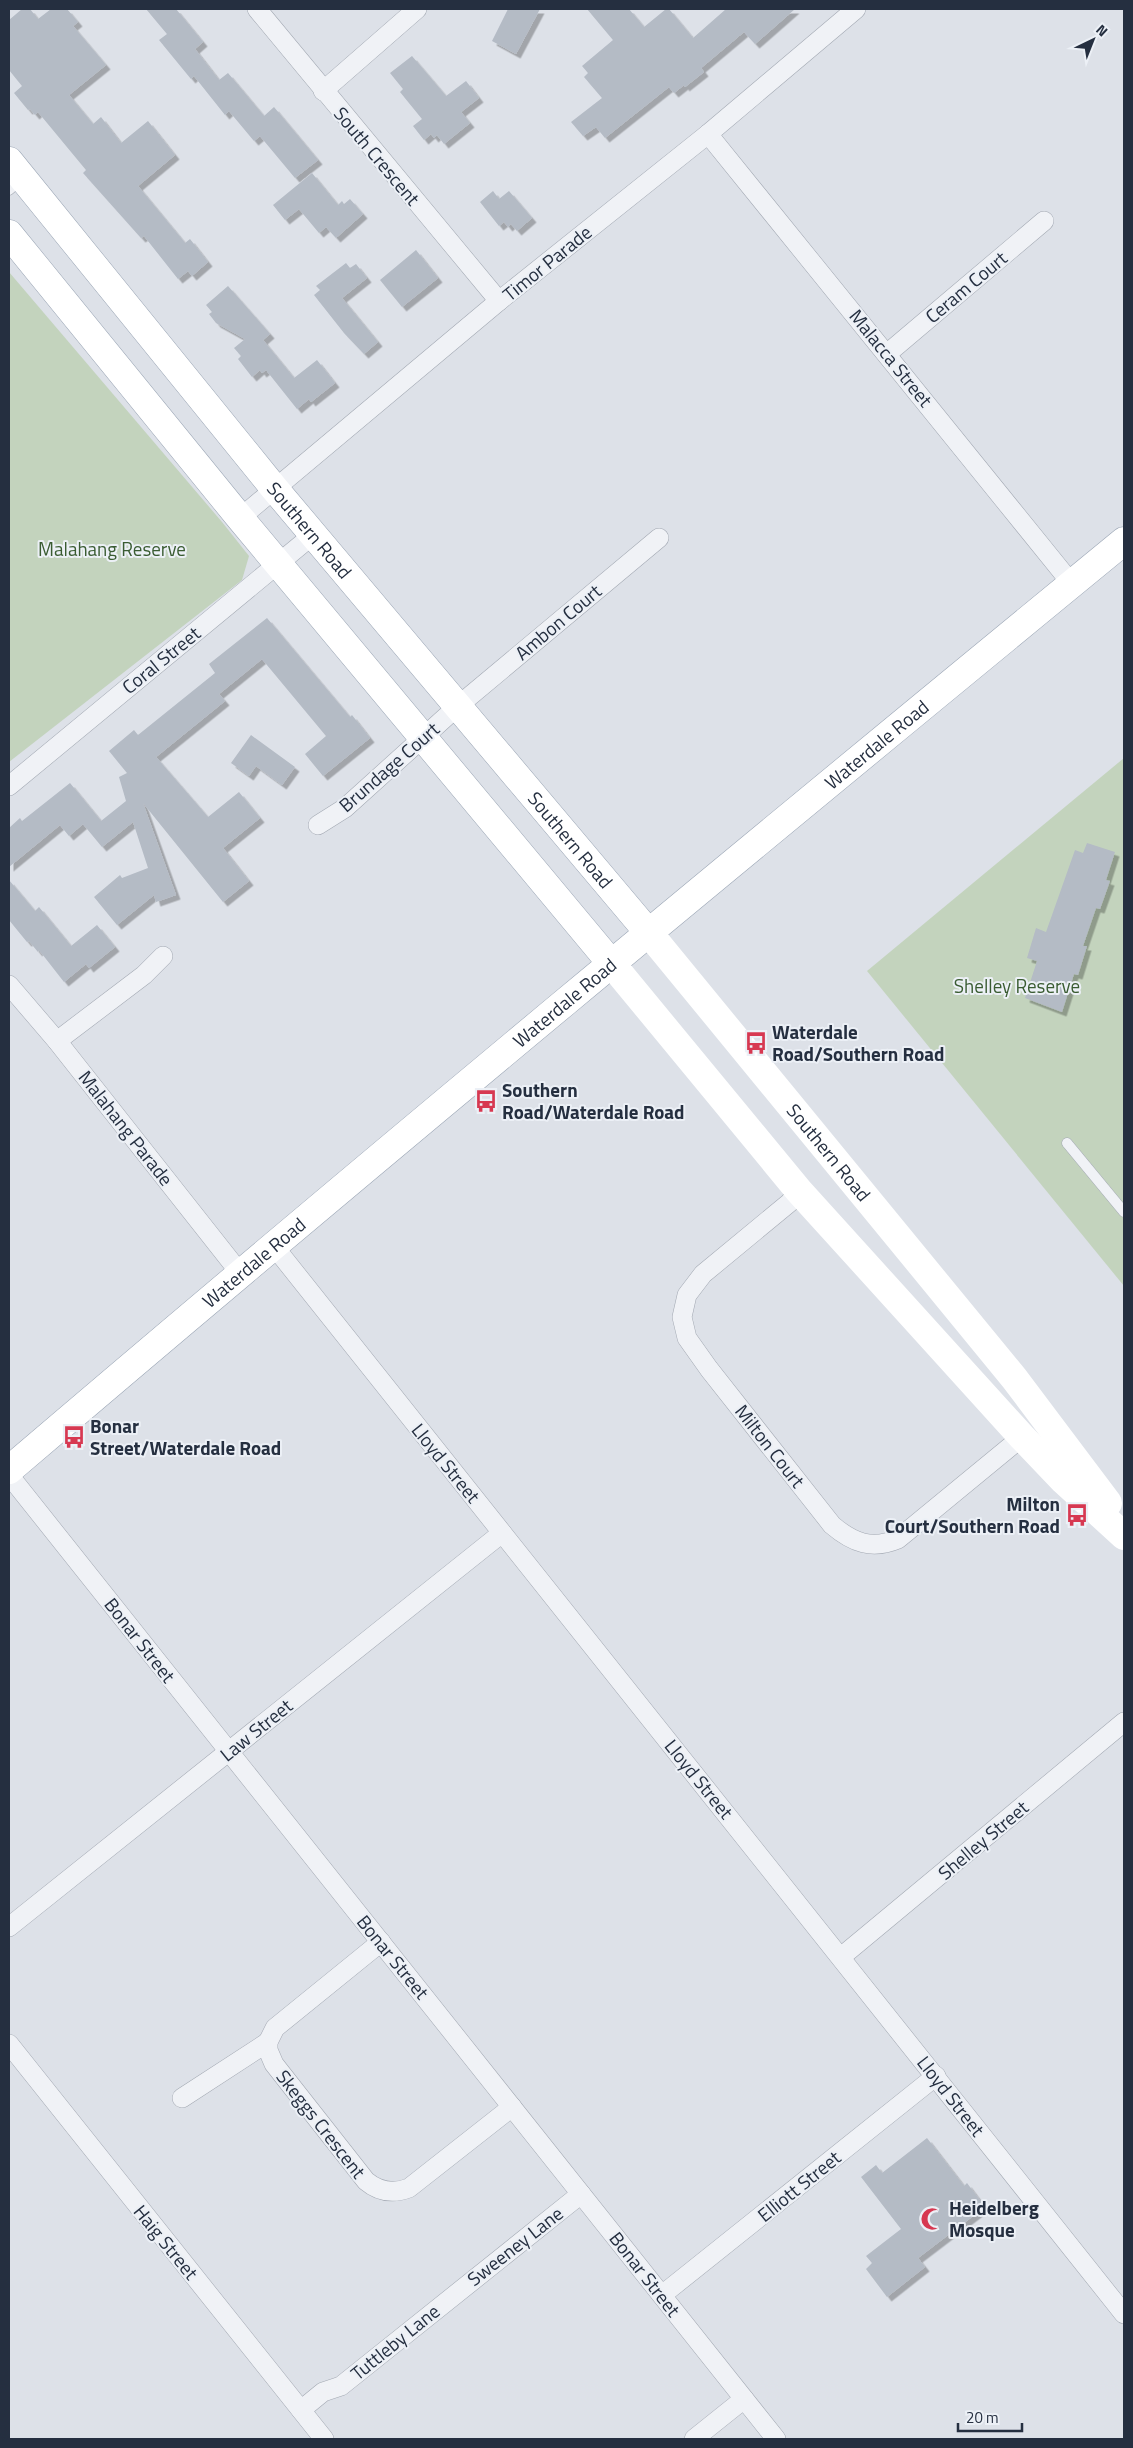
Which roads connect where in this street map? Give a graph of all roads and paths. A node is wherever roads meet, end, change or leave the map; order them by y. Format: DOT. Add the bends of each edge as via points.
graph roads {
  1 [pos="257,9"];
  2 [pos="417,9"];
  3 [pos="856,9"];
  4 [pos="323,90"];
  5 [pos="708,134"];
  6 [pos="13,176"];
  7 [pos="1044,221"];
  8 [pos="9,234"];
  9 [pos="499,301"];
  10 [pos="888,354"];
  11 [pos="274,488"];
  12 [pos="240,518"];
  13 [pos="314,534"];
  14 [pos="659,538"];
  15 [pos="1124,541"];
  16 [pos="278,564"];
  17 [pos="1072,584"];
  18 [pos="458,706"];
  19 [pos="423,738"];
  20 [pos="9,786"];
  21 [pos="318,825"];
  22 [pos="648,932"];
  23 [pos="163,956"];
  24 [pos="611,963"];
  25 [pos="9,985"];
  26 [pos="57,1041"];
  27 [pos="1067,1143"];
  28 [pos="800,1191"];
  29 [pos="1124,1212"];
  30 [pos="273,1245"];
  31 [pos="240,1273"];
  32 [pos="1022,1437"];
  33 [pos="9,1470"];
  34 [pos="9,1475"];
  35 [pos="1124,1526"];
  36 [pos="502,1533"];
  37 [pos="1124,1536"];
  38 [pos="1124,1722"];
  39 [pos="229,1752"];
  40 [pos="9,1927"];
  41 [pos="381,1942"];
  42 [pos="841,1957"];
  43 [pos="268,2042"];
  44 [pos="9,2044"];
  45 [pos="936,2076"];
  46 [pos="182,2098"];
  47 [pos="512,2107"];
  48 [pos="581,2194"];
  49 [pos="662,2295"];
  50 [pos="449,2298"];
  51 [pos="1124,2314"];
  52 [pos="744,2399"];
  53 [pos="305,2415"];
  54 [pos="324,2439"];
  55 [pos="694,2439"];
  56 [pos="776,2439"];
  1 -- 4 [label="street, South Crescent"];
  2 -- 4 [label="street"];
  3 -- 5 [label="street, Timor Parade"];
  4 -- 9 [label="street, South Crescent"];
  5 -- 9 [label="street, Timor Parade"];
  5 -- 10 [label="street, Malacca Street"];
  6 -- 11 [label="main road, Southern Road"];
  7 -- 10 [label="street, Ceram Court"];
  8 -- 12 [label="main road"];
  9 -- 11 [label="street, Timor Parade"];
  10 -- 17 [label="street, Malacca Street"];
  11 -- 12 [label="street, Timor Parade"];
  11 -- 13 [label="main road, Southern Road"];
  12 -- 16 [label="main road"];
  13 -- 16 [label="street, Coral Street"];
  13 -- 18 [label="main road, Southern Road"];
  14 -- 18 [label="street, Ambon Court"];
  15 -- 17 [label="main road, Waterdale Road"];
  16 -- 19 [label="main road"];
  16 -- 20 [label="street, Coral Street"];
  17 -- 22 [label="main road, Waterdale Road"];
  18 -- 19 [label="street, Brundage Court"];
  18 -- 22 [label="main road, Southern Road"];
  19 -- 21 [label="street, Brundage Court" via="345,808"];
  19 -- 24 [label="main road"];
  22 -- 24 [label="main road, Waterdale Road"];
  22 -- 35 [label="main road, Southern Road" via="1014,1378"];
  23 -- 26 [label="street"];
  24 -- 28 [label="main road"];
  24 -- 30 [label="main road, Waterdale Road"];
  25 -- 26 [label="street, Malahang Parade"];
  26 -- 31 [label="street, Malahang Parade"];
  27 -- 29 [label="lane"];
  28 -- 32 [label="main road"];
  28 -- 32 [label="street, Milton Court" via="698,1279 687,1294 682,1316 688,1338 709,1370 832,1525 863,1544 874,1546 898,1539"];
  30 -- 31 [label="main road, Waterdale Road"];
  30 -- 36 [label="street, Lloyd Street"];
  31 -- 33 [label="main road, Waterdale Road"];
  32 -- 37 [label="main road"];
  34 -- 39 [label="street, Bonar Street"];
  36 -- 39 [label="street, Law Street"];
  36 -- 42 [label="street, Lloyd Street"];
  38 -- 42 [label="street, Shelley Street"];
  39 -- 40 [label="street, Law Street"];
  39 -- 41 [label="street, Bonar Street"];
  41 -- 43 [label="street" via="282,2021"];
  41 -- 47 [label="street, Bonar Street"];
  42 -- 45 [label="street, Lloyd Street"];
  43 -- 46 [label="street"];
  43 -- 47 [label="street, Skeggs Crescent" via="270,2057 280,2074 366,2181 384,2191 409,2188"];
  44 -- 53 [label="street, Haig Street"];
  45 -- 49 [label="street, Elliott Street"];
  45 -- 51 [label="street, Lloyd Street"];
  47 -- 48 [label="street, Bonar Street"];
  48 -- 49 [label="street, Bonar Street"];
  48 -- 50 [label="street, Sweeney Lane"];
  49 -- 52 [label="street, Bonar Street"];
  50 -- 53 [label="street, Tuttleby Lane" via="341,2386 331,2402"];
  52 -- 55 [label="street"];
  52 -- 56 [label="street, Bonar Street"];
  53 -- 54 [label="street, Haig Street"];
}
